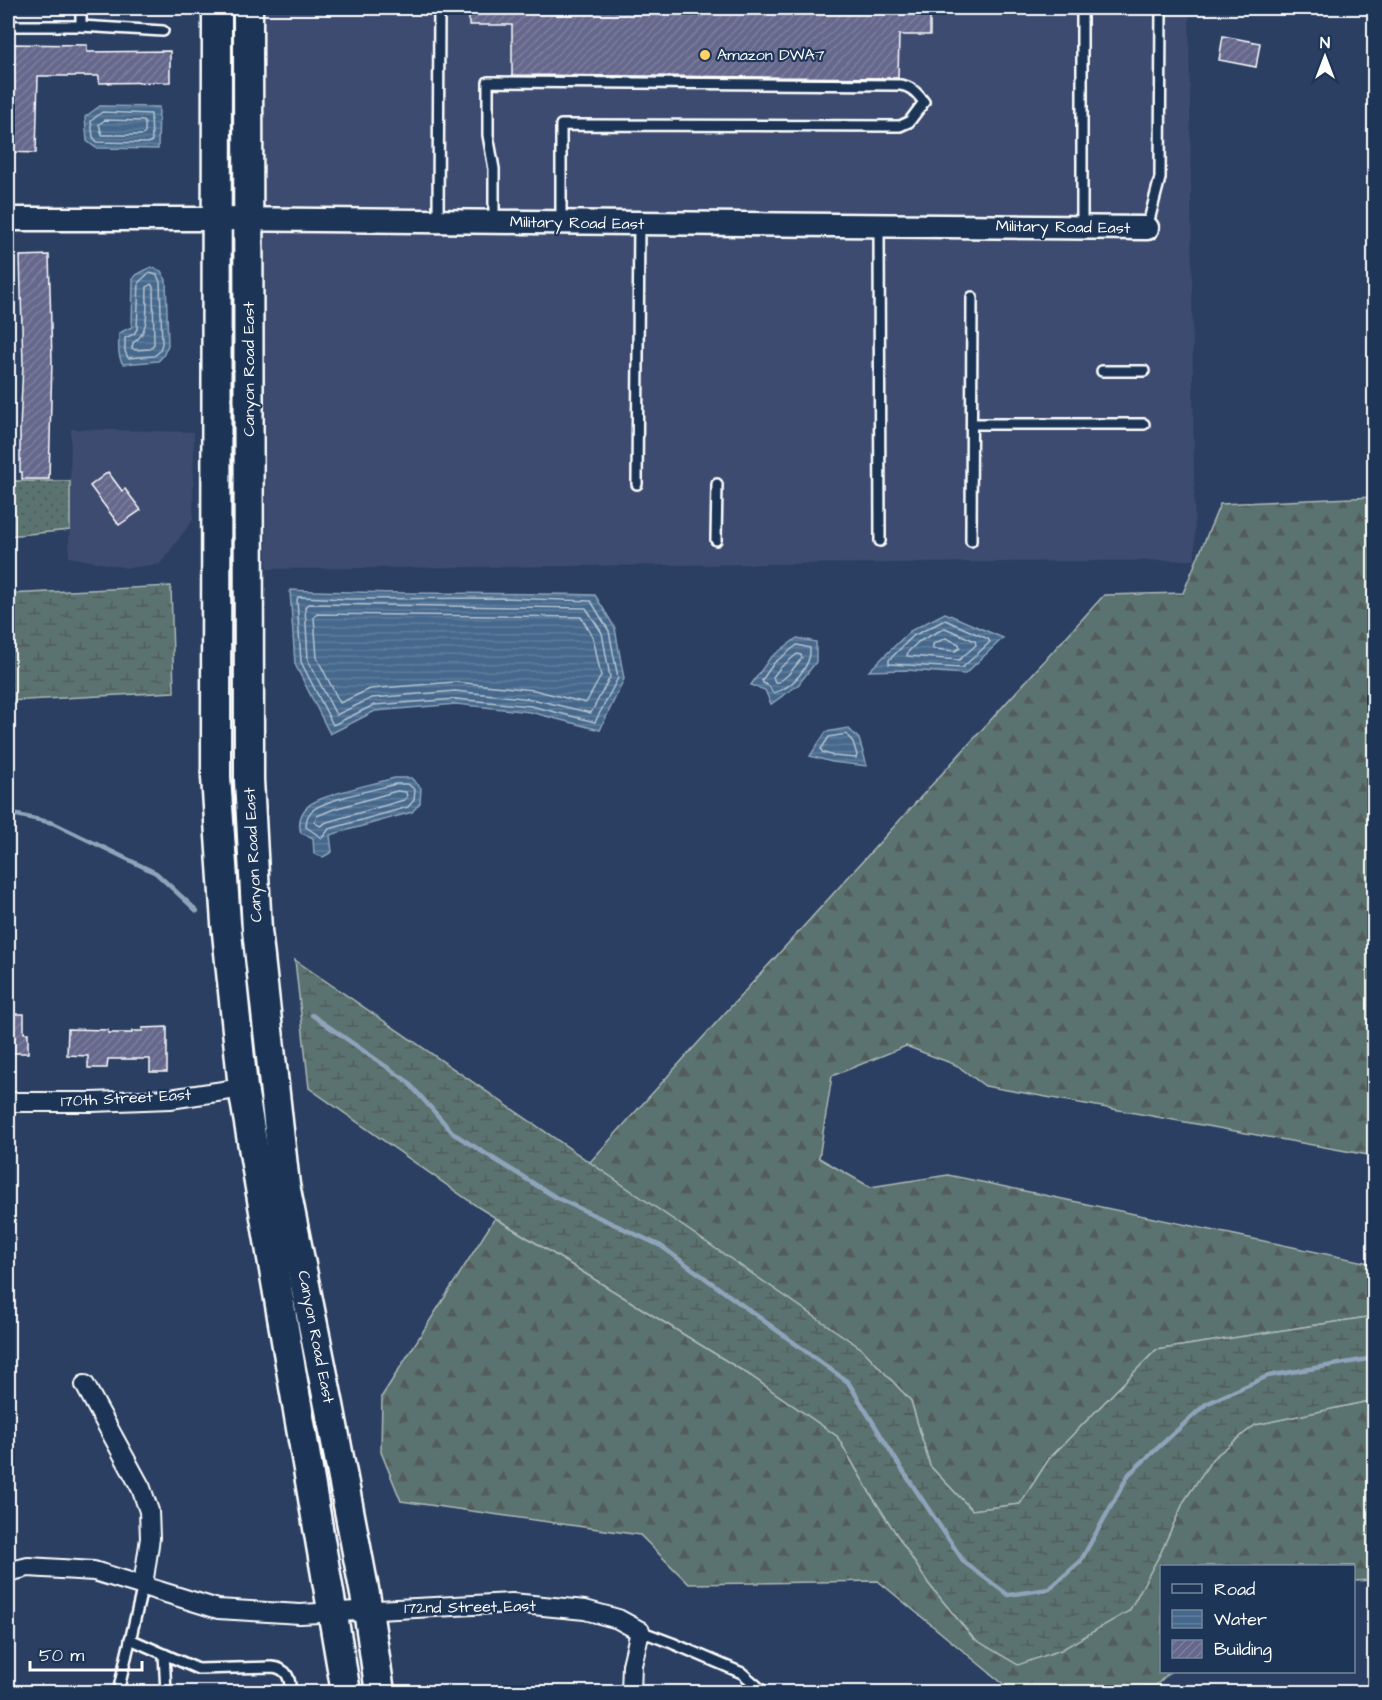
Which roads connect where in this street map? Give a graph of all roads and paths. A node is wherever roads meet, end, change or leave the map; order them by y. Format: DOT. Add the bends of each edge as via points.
graph roads {
  1 [pos="81,8"];
  2 [pos="217,8"];
  3 [pos="248,8"];
  4 [pos="440,8"];
  5 [pos="1082,8"];
  6 [pos="1161,8"];
  7 [pos="8,26"];
  8 [pos="81,26"];
  9 [pos="163,31"];
  10 [pos="8,219"];
  11 [pos="216,219"];
  12 [pos="248,220"];
  13 [pos="438,221"];
  14 [pos="494,222"];
  15 [pos="561,223"];
  16 [pos="639,223"];
  17 [pos="879,226"];
  18 [pos="1082,228"];
  19 [pos="1147,228"];
  20 [pos="972,297"];
  21 [pos="1102,371"];
  22 [pos="1144,371"];
  23 [pos="972,424"];
  24 [pos="1144,424"];
  25 [pos="638,484"];
  26 [pos="717,484"];
  27 [pos="716,540"];
  28 [pos="880,541"];
  29 [pos="971,541"];
  30 [pos="243,1088"];
  31 [pos="8,1102"];
  32 [pos="285,1185"];
  33 [pos="85,1385"];
  34 [pos="8,1572"];
  35 [pos="142,1585"];
  36 [pos="368,1610"];
  37 [pos="332,1612"];
  38 [pos="640,1631"];
  39 [pos="130,1639"];
  40 [pos="164,1654"];
  41 [pos="168,1691"];
  42 [pos="118,1692"];
  43 [pos="290,1692"];
  44 [pos="346,1692"];
  45 [pos="380,1692"];
  46 [pos="631,1692"];
  47 [pos="764,1692"];
  1 -- 8 [label="lane"];
  2 -- 11 [label="main road, Canyon Road East"];
  3 -- 12 [label="main road, Canyon Road East"];
  4 -- 13 [label="lane"];
  5 -- 18 [label="lane"];
  6 -- 19 [label="lane" via="1160,178"];
  7 -- 8 [label="lane"];
  8 -- 9 [label="lane"];
  10 -- 11 [label="street, Military Road East"];
  11 -- 12 [label="street, Military Road East"];
  11 -- 30 [label="main road, Canyon Road East" via="216,777"];
  12 -- 13 [label="street, Military Road East"];
  12 -- 32 [label="main road, Canyon Road East" via="249,780 257,930"];
  13 -- 14 [label="street, Military Road East"];
  14 -- 15 [label="street, Military Road East"];
  14 -- 15 [label="lane" via="488,82 900,85 914,90 924,102 909,122 900,126 561,125"];
  15 -- 16 [label="street, Military Road East"];
  16 -- 17 [label="street, Military Road East"];
  16 -- 25 [label="lane"];
  17 -- 18 [label="street, Military Road East"];
  17 -- 28 [label="lane"];
  18 -- 19 [label="street, Military Road East"];
  20 -- 23 [label="lane"];
  21 -- 22 [label="lane"];
  23 -- 24 [label="lane"];
  23 -- 29 [label="lane"];
  26 -- 27 [label="lane"];
  30 -- 31 [label="street, 170th Street East" via="170,1099"];
  30 -- 32 [label="main road" via="250,1088 261,1099"];
  30 -- 37 [label="main road, Canyon Road East"];
  32 -- 36 [label="main road, Canyon Road East"];
  33 -- 35 [label="street" via="141,1488 149,1511 150,1538"];
  34 -- 35 [label="street, 172nd Street East" via="28,1567 94,1571"];
  35 -- 37 [label="street, 172nd Street East" via="218,1609"];
  35 -- 39 [label="lane"];
  36 -- 37 [label="street, 172nd Street East"];
  36 -- 38 [label="street, 172nd Street East" via="512,1603 585,1610 618,1619"];
  36 -- 45 [label="main road, Canyon Road East"];
  37 -- 44 [label="main road, Canyon Road East"];
  38 -- 46 [label="street"];
  38 -- 47 [label="lane" via="742,1673"];
  39 -- 40 [label="lane"];
  39 -- 42 [label="lane"];
  40 -- 41 [label="lane"];
  40 -- 43 [label="lane" via="198,1669 278,1667 285,1670"];
}
